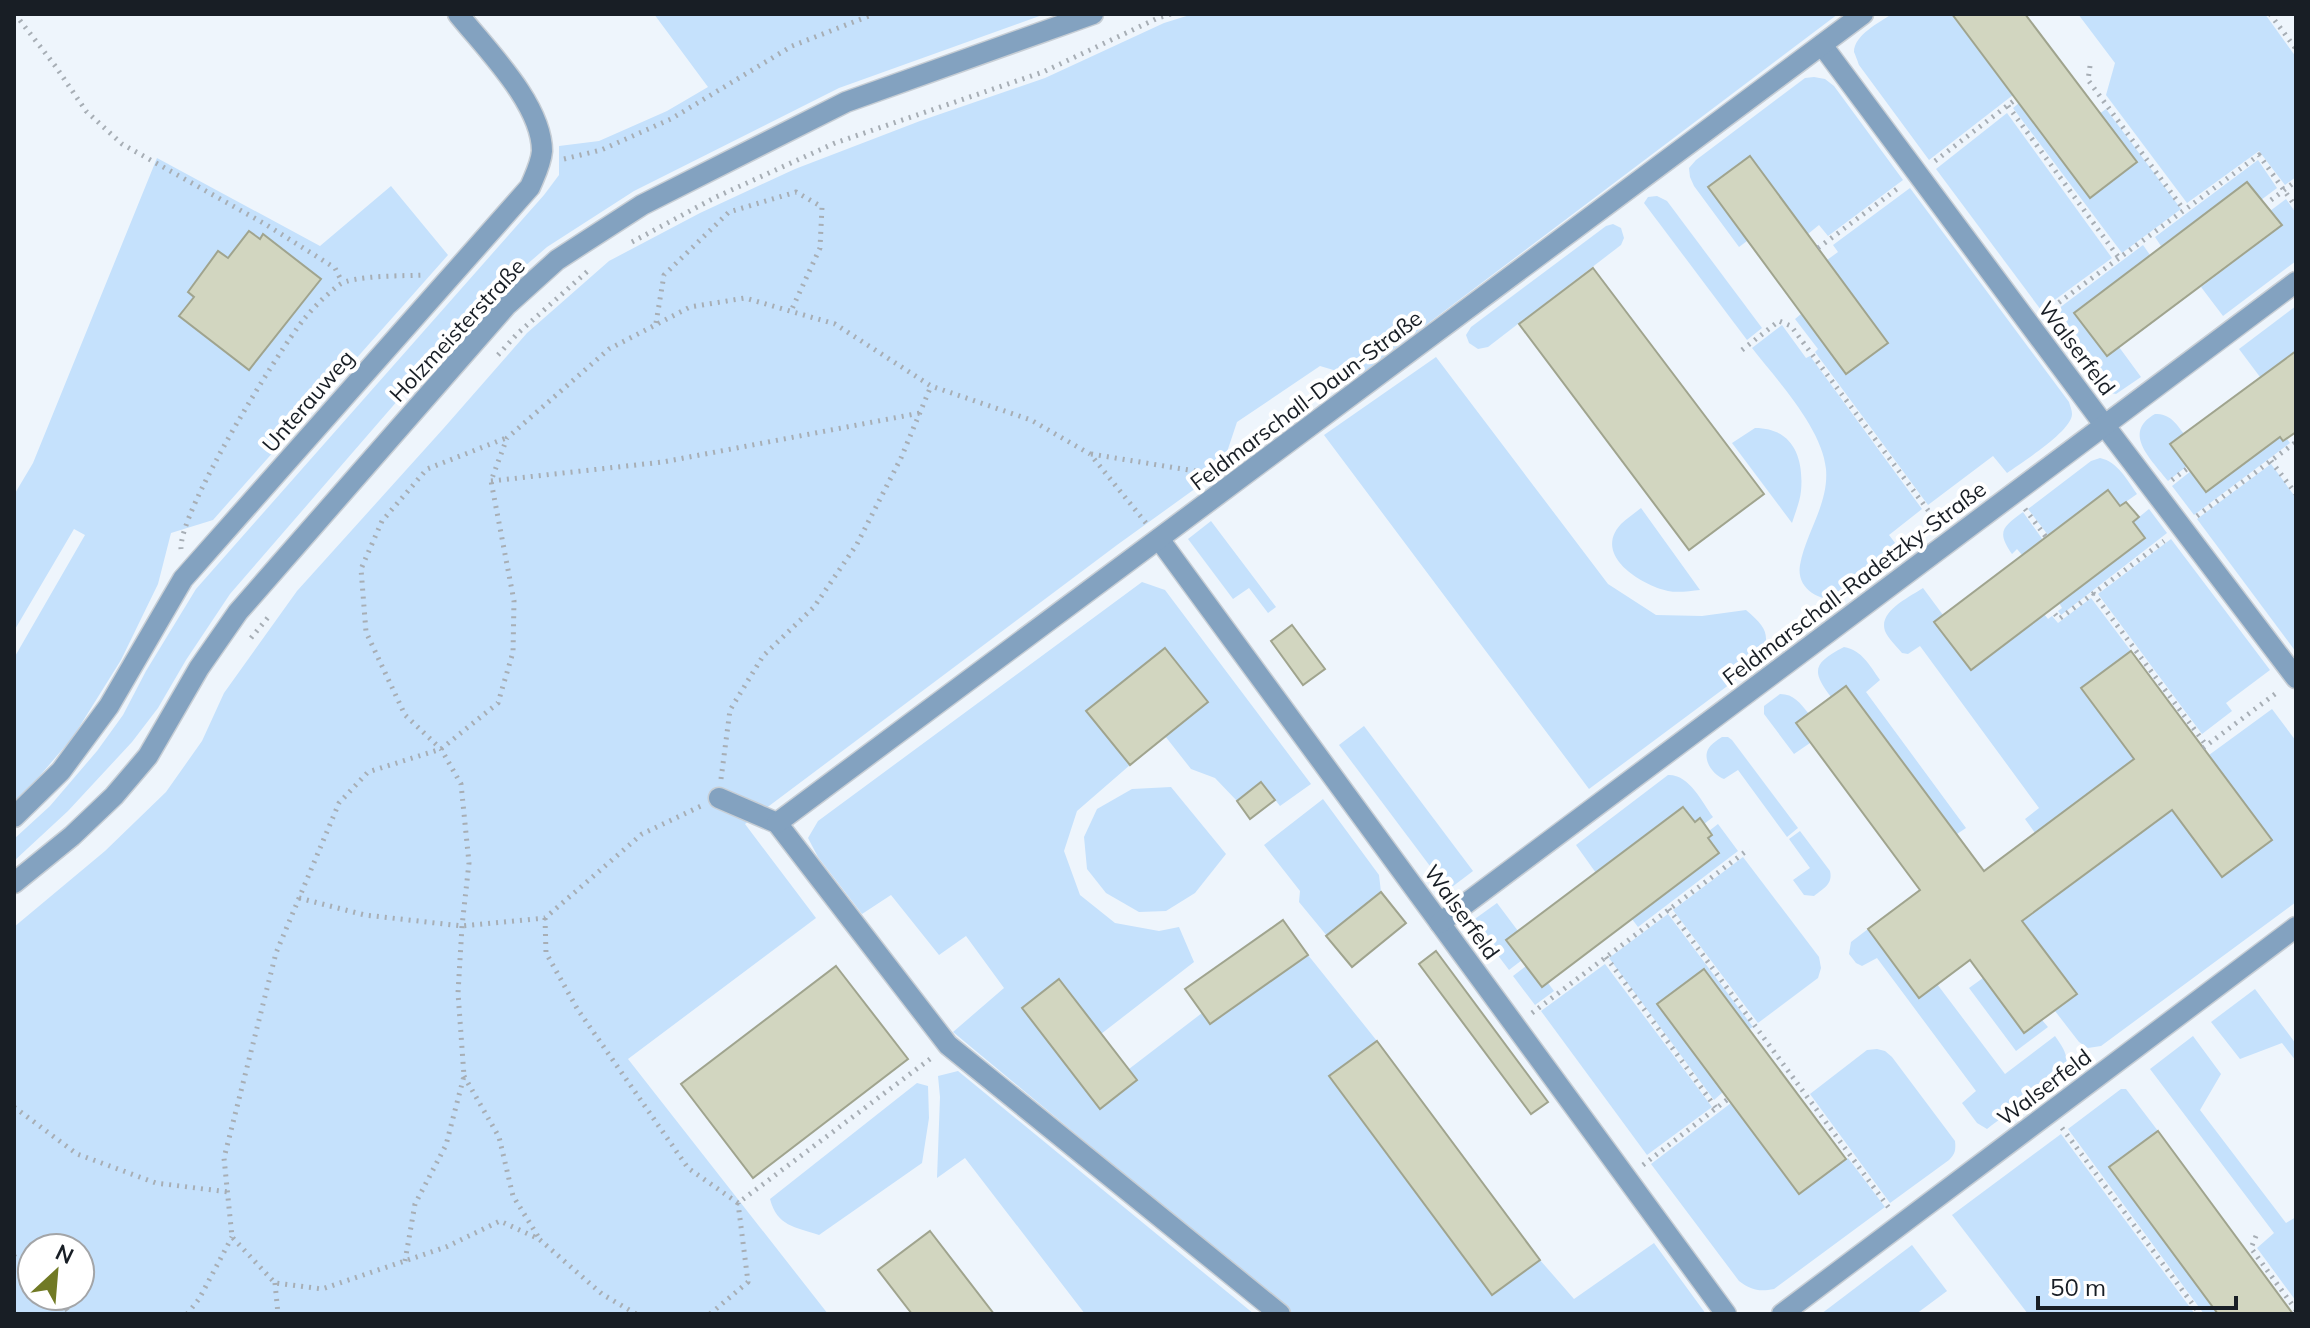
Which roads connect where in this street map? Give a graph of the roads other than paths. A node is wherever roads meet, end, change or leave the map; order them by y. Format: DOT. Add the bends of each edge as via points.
graph roads {
  1 [pos="458,14"];
  2 [pos="1093,14"];
  3 [pos="1863,14"];
  4 [pos="1822,45"];
  5 [pos="2296,282"];
  6 [pos="2105,426"];
  7 [pos="1159,539"];
  8 [pos="2290,683"];
  9 [pos="719,798"];
  10 [pos="14,817"];
  11 [pos="777,823"];
  12 [pos="14,883"];
  13 [pos="1440,923"];
  14 [pos="2296,927"];
  15 [pos="1280,1314"];
  16 [pos="1726,1314"];
  17 [pos="1782,1314"];
  1 -- 10 [label="street, Unterauweg" via="512,81 541,135 540,165 530,187 183,579 109,706 61,771"];
  2 -- 12 [label="street, Holzmeisterstraße" via="846,102 642,205 557,260 507,305 238,612 148,756 114,796"];
  3 -- 4 [label="street, Feldmarschall-Daun-Straße"];
  4 -- 6 [label="street, Walserfeld"];
  4 -- 7 [label="street, Feldmarschall-Daun-Straße"];
  5 -- 6 [label="street, Feldmarschall-Radetzky-Straße"];
  6 -- 8 [label="street, Walserfeld"];
  6 -- 13 [label="street, Feldmarschall-Radetzky-Straße"];
  7 -- 11 [label="street, Feldmarschall-Daun-Straße"];
  7 -- 13 [label="street, Walserfeld"];
  9 -- 11 [label="street"];
  11 -- 15 [label="street" via="948,1045"];
  13 -- 16 [label="street, Walserfeld"];
  14 -- 17 [label="street, Walserfeld"];
}
